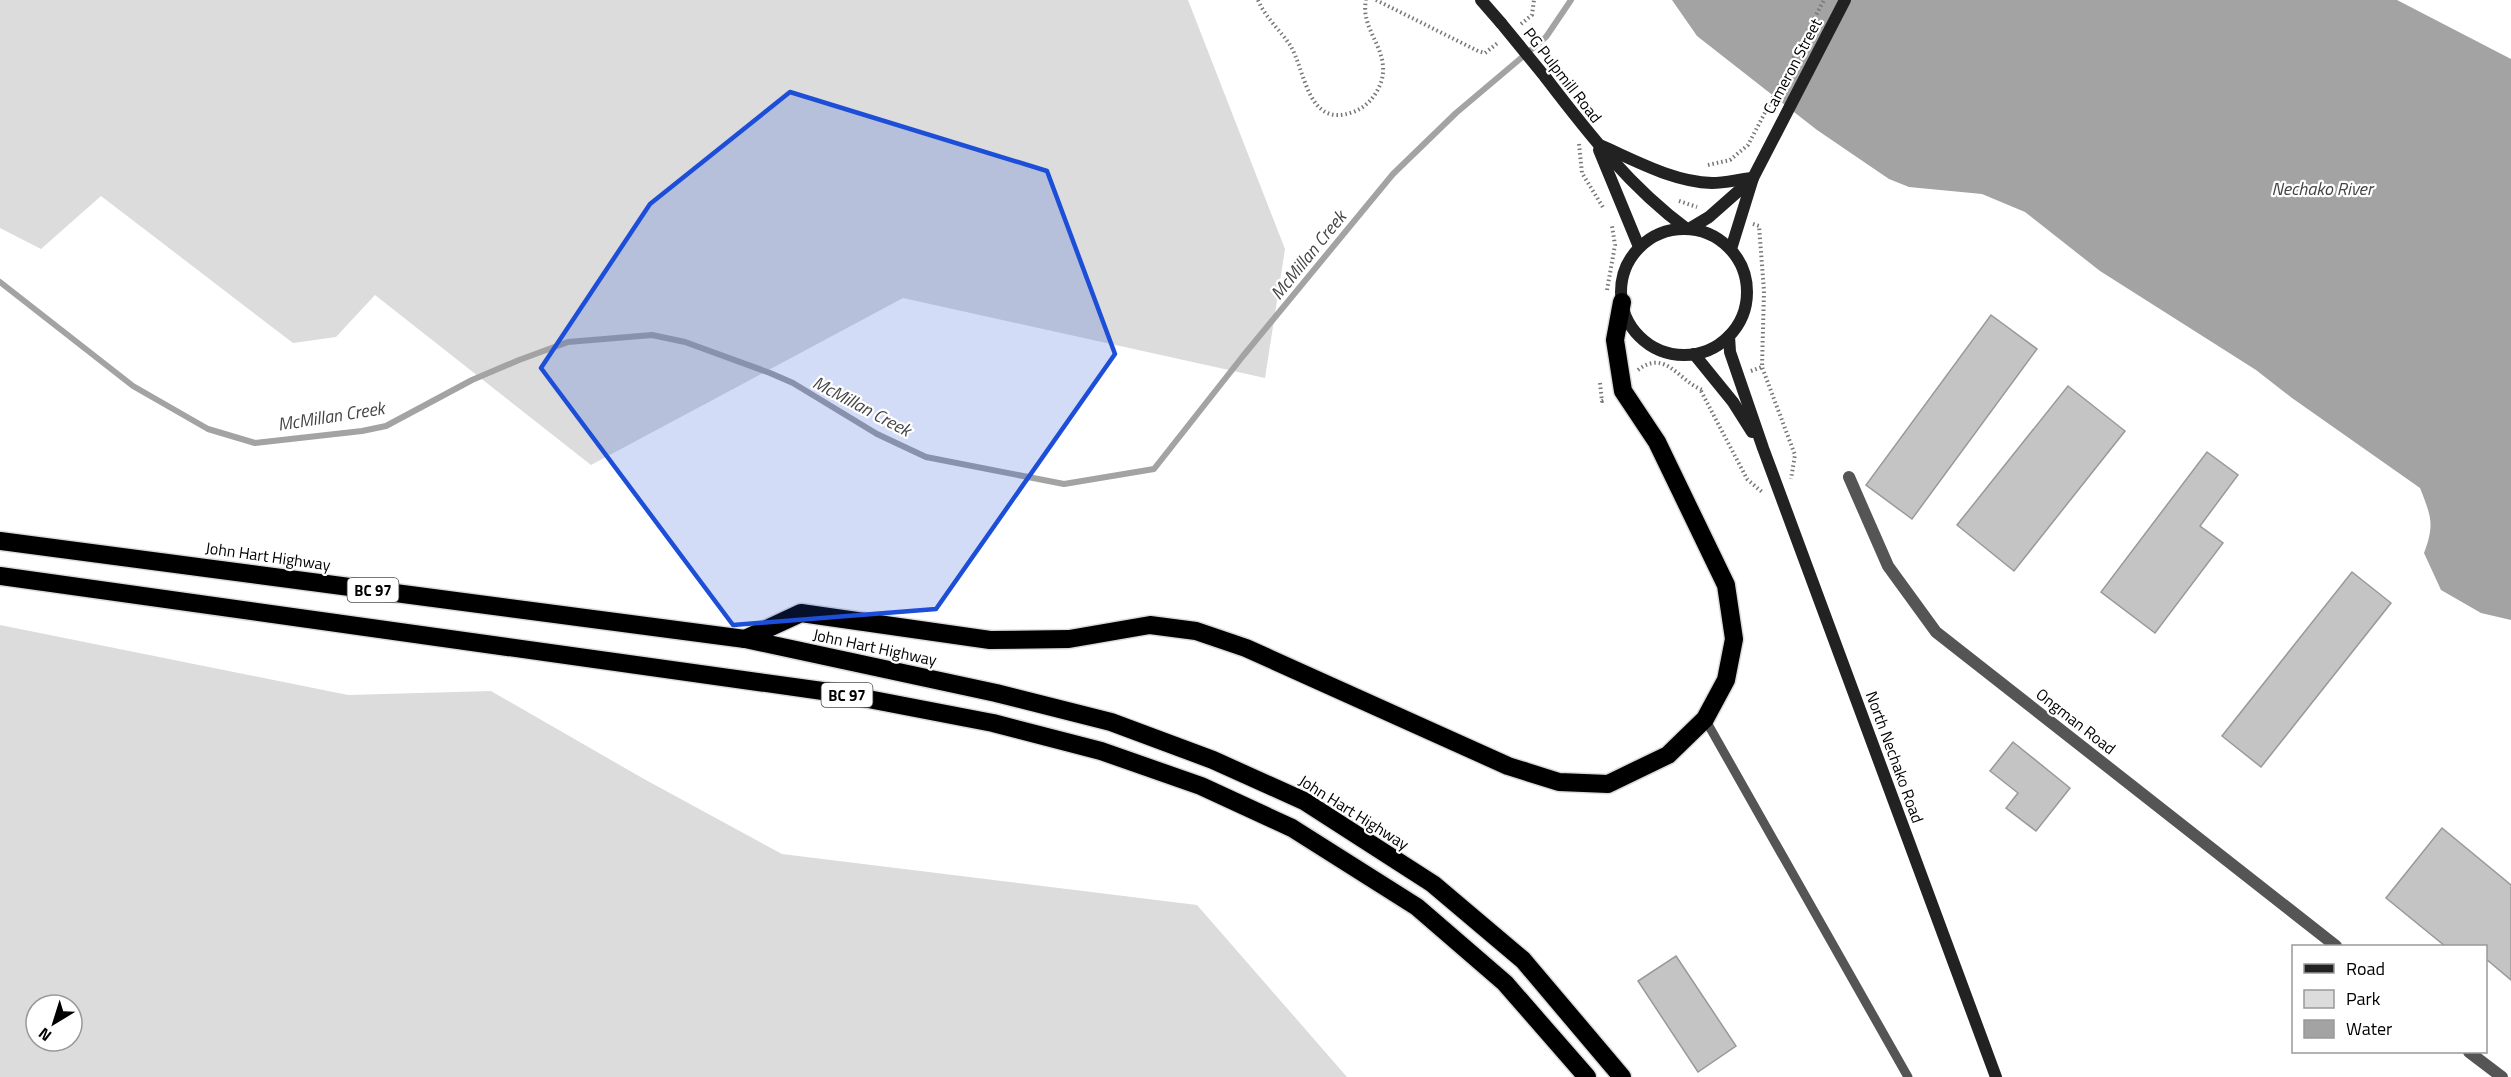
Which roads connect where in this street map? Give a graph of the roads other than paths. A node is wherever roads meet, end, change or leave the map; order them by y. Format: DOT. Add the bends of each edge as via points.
graph roads {
  1 [pos="1481,0"];
  2 [pos="1845,0"];
  3 [pos="1596,144"];
  4 [pos="1753,178"];
  5 [pos="1688,229"];
  6 [pos="1639,247"];
  7 [pos="1731,249"];
  8 [pos="1614,298"];
  9 [pos="1729,336"];
  10 [pos="1694,354"];
  11 [pos="1763,448"];
  12 [pos="1848,477"];
  13 [pos="0,541"];
  14 [pos="0,576"];
  15 [pos="745,639"];
  16 [pos="1705,719"];
  17 [pos="2335,945"];
  18 [pos="2470,1053"];
  19 [pos="1587,1077"];
  20 [pos="1622,1077"];
  21 [pos="1908,1077"];
  22 [pos="1996,1077"];
  23 [pos="2502,1077"];
  1 -- 3 [label="main road, PG Pulpmill Road, bridge"];
  2 -- 4 [label="main road, Cameron Street"];
  3 -- 4 [label="main road" via="1660,171 1691,179 1711,183"];
  3 -- 5 [label="main road" via="1662,210"];
  3 -- 6 [label="main road"];
  4 -- 5 [label="main road" via="1709,217"];
  4 -- 7 [label="main road"];
  5 -- 6 [label="main road" via="1655,236"];
  5 -- 7 [label="main road" via="1706,232"];
  6 -- 8 [label="main road"];
  7 -- 9 [label="main road" via="1746,278 1747,299 1741,319"];
  8 -- 10 [label="main road" via="1640,337 1676,354"];
  8 -- 16 [label="highway" via="1615,340 1623,391 1657,442 1726,585 1734,639 1726,680"];
  9 -- 10 [label="main road" via="1713,348"];
  9 -- 11 [label="main road, North Nechako Road" via="1738,376"];
  10 -- 11 [label="main road, North Nechako Road"];
  11 -- 22 [label="main road, North Nechako Road"];
  12 -- 17 [label="street, Ongman Road" via="1888,566 1936,632"];
  13 -- 15 [label="highway, John Hart Highway / BC 97"];
  14 -- 19 [label="highway, BC 97" via="837,693 993,723 1101,751 1201,786 1292,828 1417,907 1505,983"];
  15 -- 16 [label="highway" via="801,613 990,640 1069,639 1150,626 1196,631 1246,648 1508,766 1559,782 1608,784 1668,755"];
  15 -- 20 [label="highway, John Hart Highway / BC 97" via="1111,722 1213,760 1304,801 1433,884 1522,960"];
  16 -- 21 [label="lane"];
  18 -- 23 [label="street"];
}
